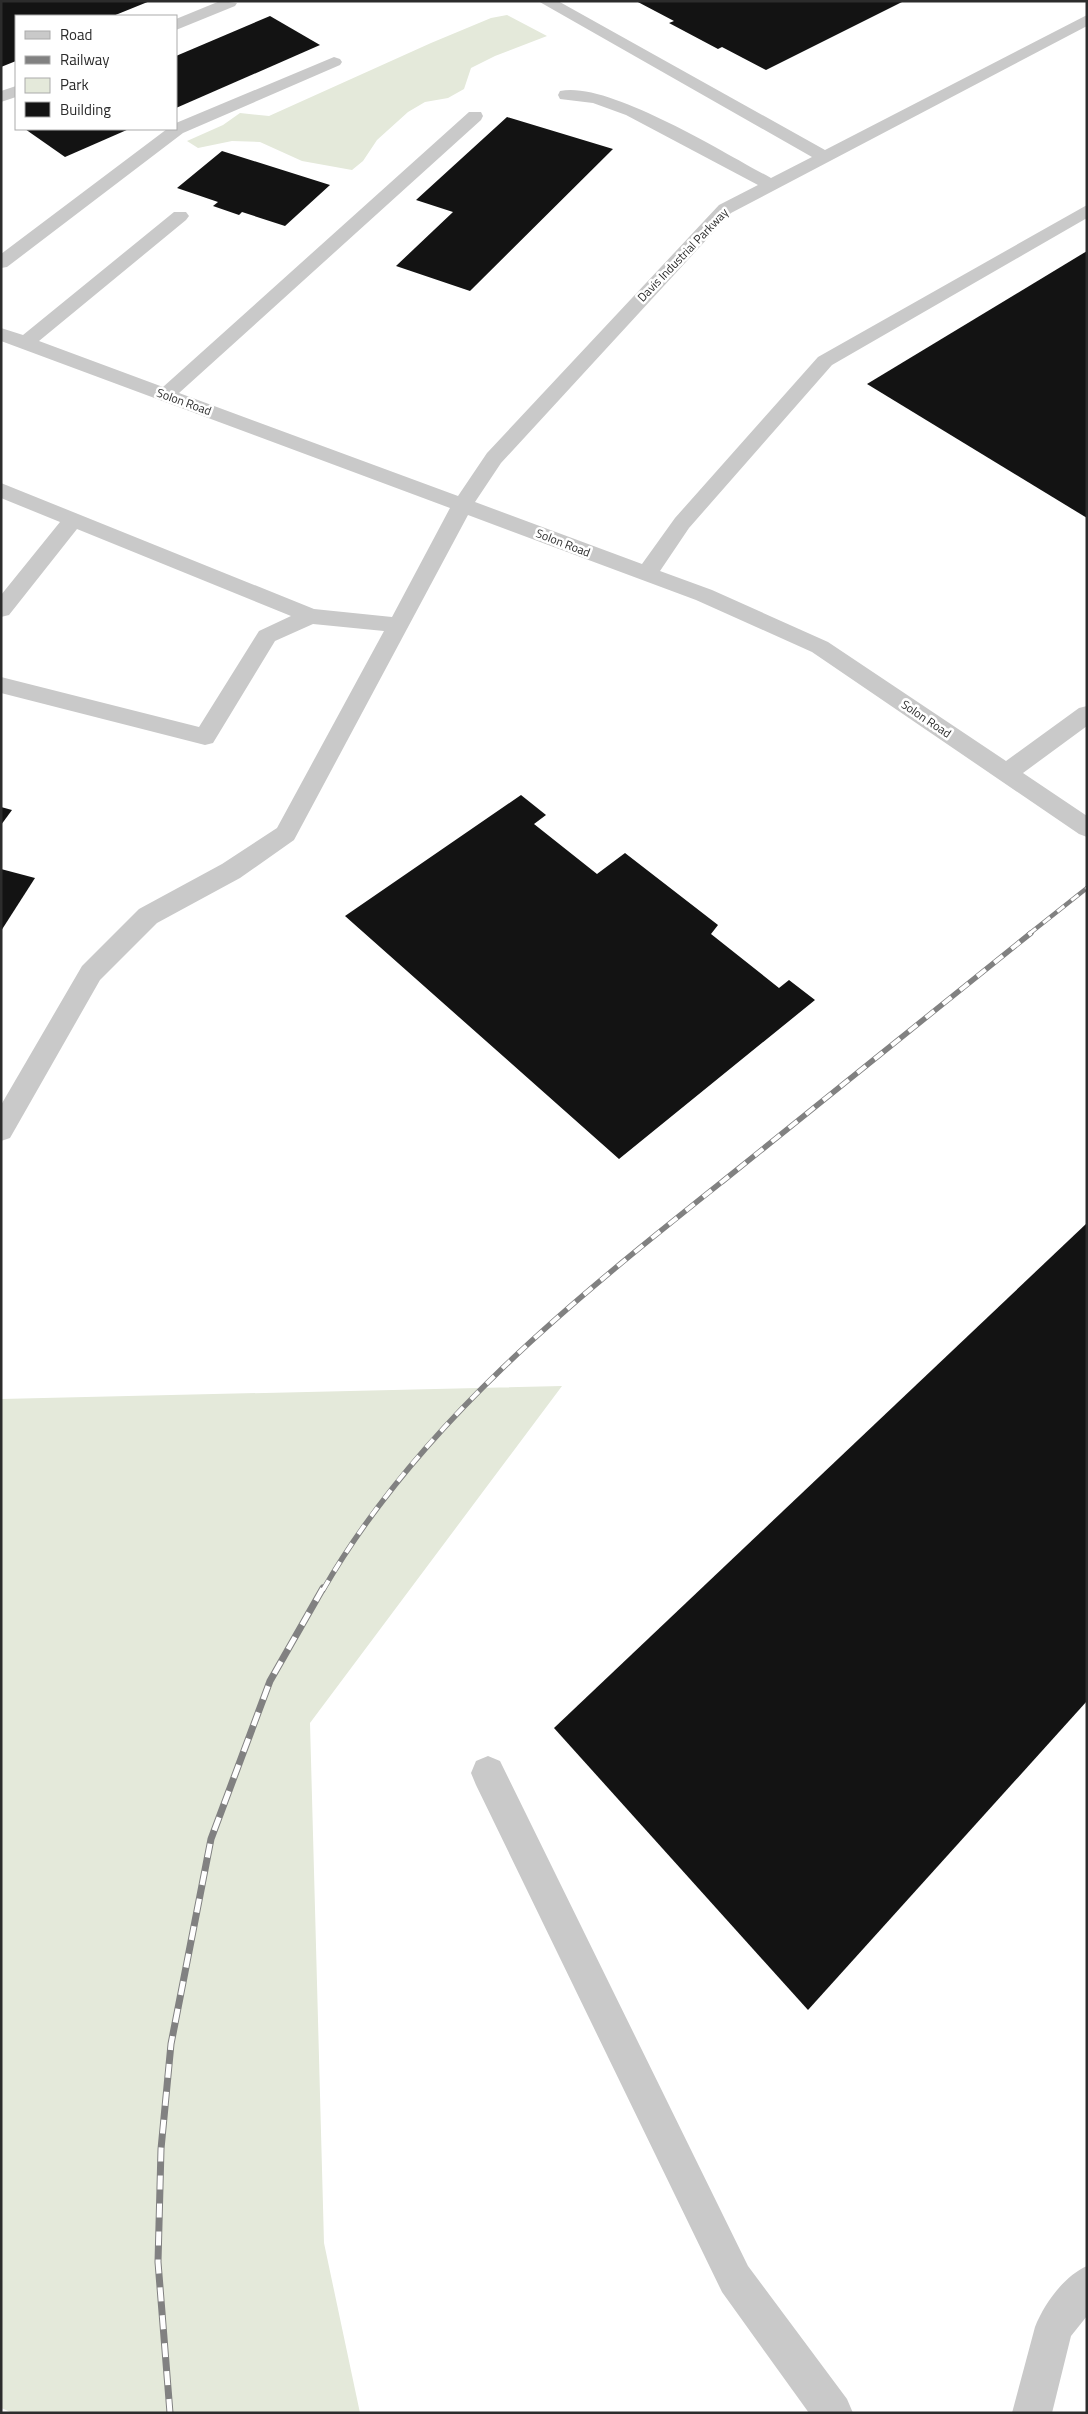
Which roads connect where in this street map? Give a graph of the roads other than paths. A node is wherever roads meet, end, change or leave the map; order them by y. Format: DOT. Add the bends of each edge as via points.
graph roads {
  1 [pos="546,1"];
  2 [pos="229,3"];
  3 [pos="1087,20"];
  4 [pos="178,24"];
  5 [pos="334,62"];
  6 [pos="15,91"];
  7 [pos="566,95"];
  8 [pos="1,97"];
  9 [pos="475,116"];
  10 [pos="178,129"];
  11 [pos="176,130"];
  12 [pos="825,156"];
  13 [pos="771,185"];
  14 [pos="1087,210"];
  15 [pos="180,216"];
  16 [pos="1,263"];
  17 [pos="1,334"];
  18 [pos="25,343"];
  19 [pos="166,395"];
  20 [pos="1,490"];
  21 [pos="463,504"];
  22 [pos="73,519"];
  23 [pos="646,575"];
  24 [pos="1,610"];
  25 [pos="311,616"];
  26 [pos="397,625"];
  27 [pos="1,685"];
  28 [pos="1087,714"];
  29 [pos="1006,773"];
  30 [pos="1087,828"];
  31 [pos="1,1130"];
  32 [pos="488,1773"];
  33 [pos="1087,2285"];
  34 [pos="833,2413"];
  35 [pos="1032,2413"];
  1 -- 12 [label="street"];
  2 -- 4 [label="street"];
  3 -- 12 [label="street, Davis Industrial Parkway"];
  5 -- 10 [label="street"];
  6 -- 8 [label="street"];
  7 -- 13 [label="street" via="595,98 632,111"];
  9 -- 19 [label="street"];
  11 -- 16 [label="street"];
  12 -- 13 [label="street, Davis Industrial Parkway"];
  13 -- 21 [label="street, Davis Industrial Parkway" via="725,209 494,458"];
  14 -- 23 [label="street" via="825,361 682,523"];
  15 -- 18 [label="street"];
  17 -- 18 [label="street, Solon Road"];
  18 -- 19 [label="street, Solon Road"];
  19 -- 21 [label="street, Solon Road"];
  20 -- 22 [label="street"];
  21 -- 23 [label="street, Solon Road"];
  21 -- 26 [label="street, Davis Industrial Parkway"];
  22 -- 24 [label="street"];
  22 -- 25 [label="street"];
  23 -- 29 [label="street, Solon Road" via="704,595 820,647"];
  25 -- 26 [label="street"];
  25 -- 27 [label="street" via="267,636 205,736"];
  26 -- 31 [label="street, Davis Industrial Parkway" via="286,834 231,871 148,916 91,973"];
  28 -- 29 [label="street"];
  29 -- 30 [label="street, Solon Road"];
  32 -- 34 [label="street" via="735,2279"];
  33 -- 35 [label="street" via="1054,2328"];
}
